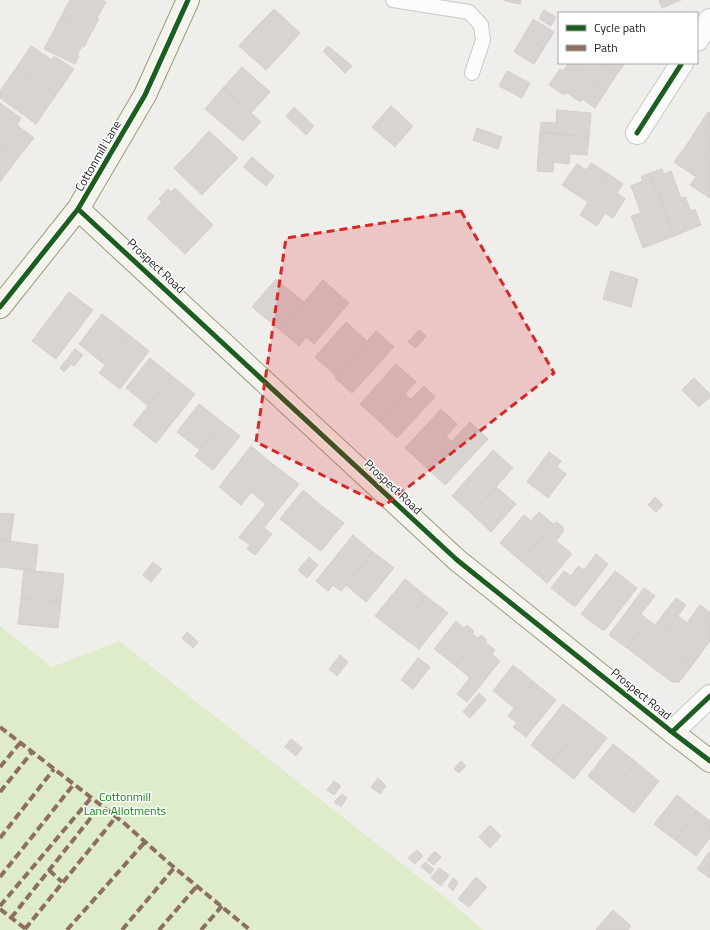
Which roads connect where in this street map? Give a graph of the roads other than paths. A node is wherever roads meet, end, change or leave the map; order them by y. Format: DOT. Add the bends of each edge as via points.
graph roads {
  1 [pos="188,0"];
  2 [pos="393,0"];
  3 [pos="710,20"];
  4 [pos="698,38"];
  5 [pos="681,64"];
  6 [pos="472,73"];
  7 [pos="637,133"];
  8 [pos="78,209"];
  9 [pos="0,307"];
  10 [pos="710,696"];
  11 [pos="672,732"];
  12 [pos="710,761"];
  1 -- 8 [label="street, Cottonmill Lane" via="145,95"];
  2 -- 6 [label="lane" via="469,12 481,25 483,40"];
  3 -- 4 [label="street"];
  5 -- 7 [label="street"];
  8 -- 9 [label="street, Cottonmill Lane"];
  8 -- 11 [label="street, Prospect Road" via="457,560"];
  10 -- 11 [label="street"];
  11 -- 12 [label="street, Prospect Road"];
}
